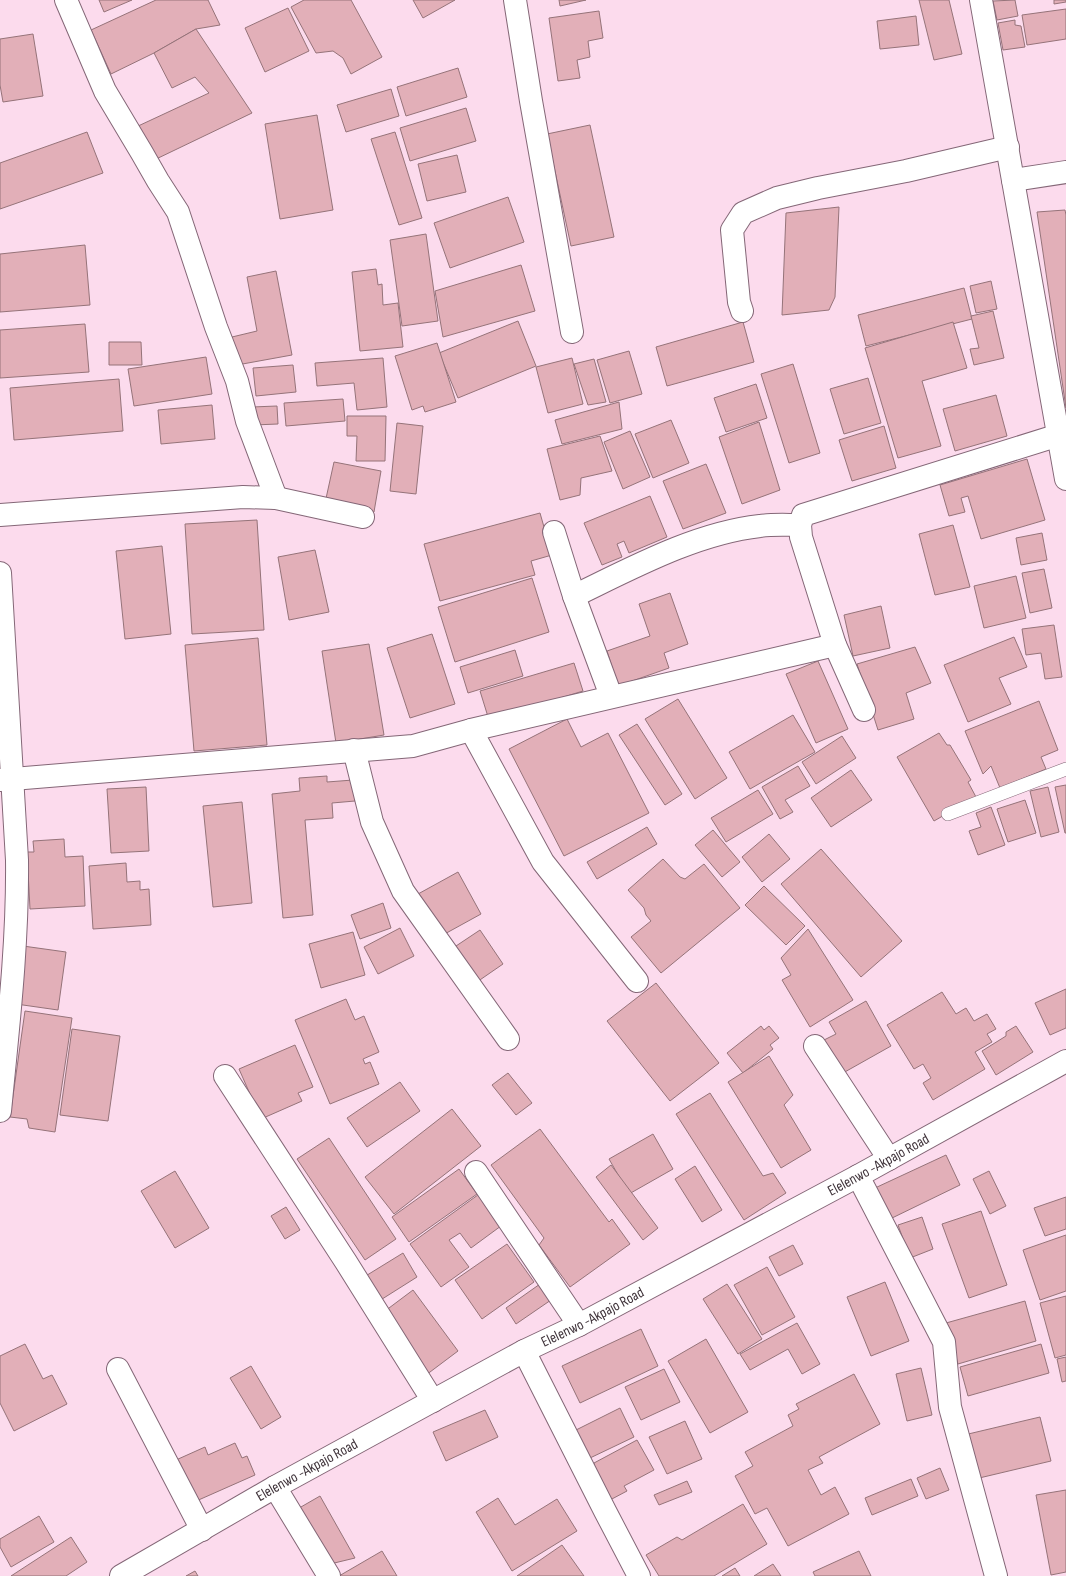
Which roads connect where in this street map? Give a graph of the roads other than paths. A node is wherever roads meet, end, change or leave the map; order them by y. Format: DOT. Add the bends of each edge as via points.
graph roads {
  1 [pos="66,0"];
  2 [pos="515,0"];
  3 [pos="981,0"];
  4 [pos="1008,147"];
  5 [pos="1066,172"];
  6 [pos="1013,180"];
  7 [pos="742,311"];
  8 [pos="572,332"];
  9 [pos="1059,435"];
  10 [pos="1066,479"];
  11 [pos="276,498"];
  12 [pos="0,515"];
  13 [pos="363,517"];
  14 [pos="800,525"];
  15 [pos="554,532"];
  16 [pos="0,573"];
  17 [pos="574,596"];
  18 [pos="835,645"];
  19 [pos="610,696"];
  20 [pos="864,710"];
  21 [pos="471,730"];
  22 [pos="354,750"];
  23 [pos="1066,769"];
  24 [pos="6,779"];
  25 [pos="948,814"];
  26 [pos="637,981"];
  27 [pos="508,1039"];
  28 [pos="815,1046"];
  29 [pos="1066,1061"];
  30 [pos="225,1076"];
  31 [pos="0,1111"];
  32 [pos="889,1159"];
  33 [pos="476,1172"];
  34 [pos="858,1176"];
  35 [pos="580,1325"];
  36 [pos="524,1351"];
  37 [pos="118,1369"];
  38 [pos="433,1401"];
  39 [pos="275,1487"];
  40 [pos="202,1530"];
  41 [pos="121,1576"];
  42 [pos="329,1576"];
  43 [pos="639,1576"];
  44 [pos="996,1576"];
  1 -- 11 [label="street" via="105,90 178,212 236,381 247,421"];
  2 -- 8 [label="street"];
  3 -- 4 [label="street"];
  4 -- 6 [label="street"];
  4 -- 7 [label="street" via="777,198 743,213 732,230"];
  5 -- 6 [label="street"];
  6 -- 9 [label="street"];
  9 -- 10 [label="street"];
  9 -- 14 [label="street" via="803,515"];
  11 -- 12 [label="street" via="243,497"];
  11 -- 13 [label="street"];
  14 -- 17 [label="street" via="760,526 730,531 681,547"];
  14 -- 18 [label="street" via="801,537"];
  15 -- 17 [label="street"];
  16 -- 24 [label="street"];
  17 -- 19 [label="street"];
  18 -- 19 [label="street"];
  18 -- 20 [label="street"];
  19 -- 21 [label="street"];
  21 -- 22 [label="street" via="413,746"];
  21 -- 26 [label="street" via="543,862"];
  22 -- 24 [label="street"];
  22 -- 27 [label="street" via="372,822 403,891"];
  23 -- 25 [label="lane"];
  24 -- 31 [label="street" via="17,860 17,923"];
  28 -- 32 [label="street"];
  29 -- 32 [label="street, Elelenwo -Akpajo Road"];
  30 -- 38 [label="street"];
  32 -- 34 [label="street, Elelenwo -Akpajo Road"];
  33 -- 35 [label="street"];
  34 -- 35 [label="street, Elelenwo -Akpajo Road"];
  34 -- 44 [label="street" via="944,1342 950,1407"];
  35 -- 36 [label="street, Elelenwo -Akpajo Road"];
  36 -- 38 [label="street, Elelenwo -Akpajo Road"];
  36 -- 43 [label="street"];
  37 -- 40 [label="street"];
  38 -- 39 [label="street, Elelenwo -Akpajo Road"];
  39 -- 40 [label="street, Elelenwo -Akpajo Road"];
  39 -- 42 [label="street"];
  40 -- 41 [label="street, Elelenwo -Akpajo Road"];
}
